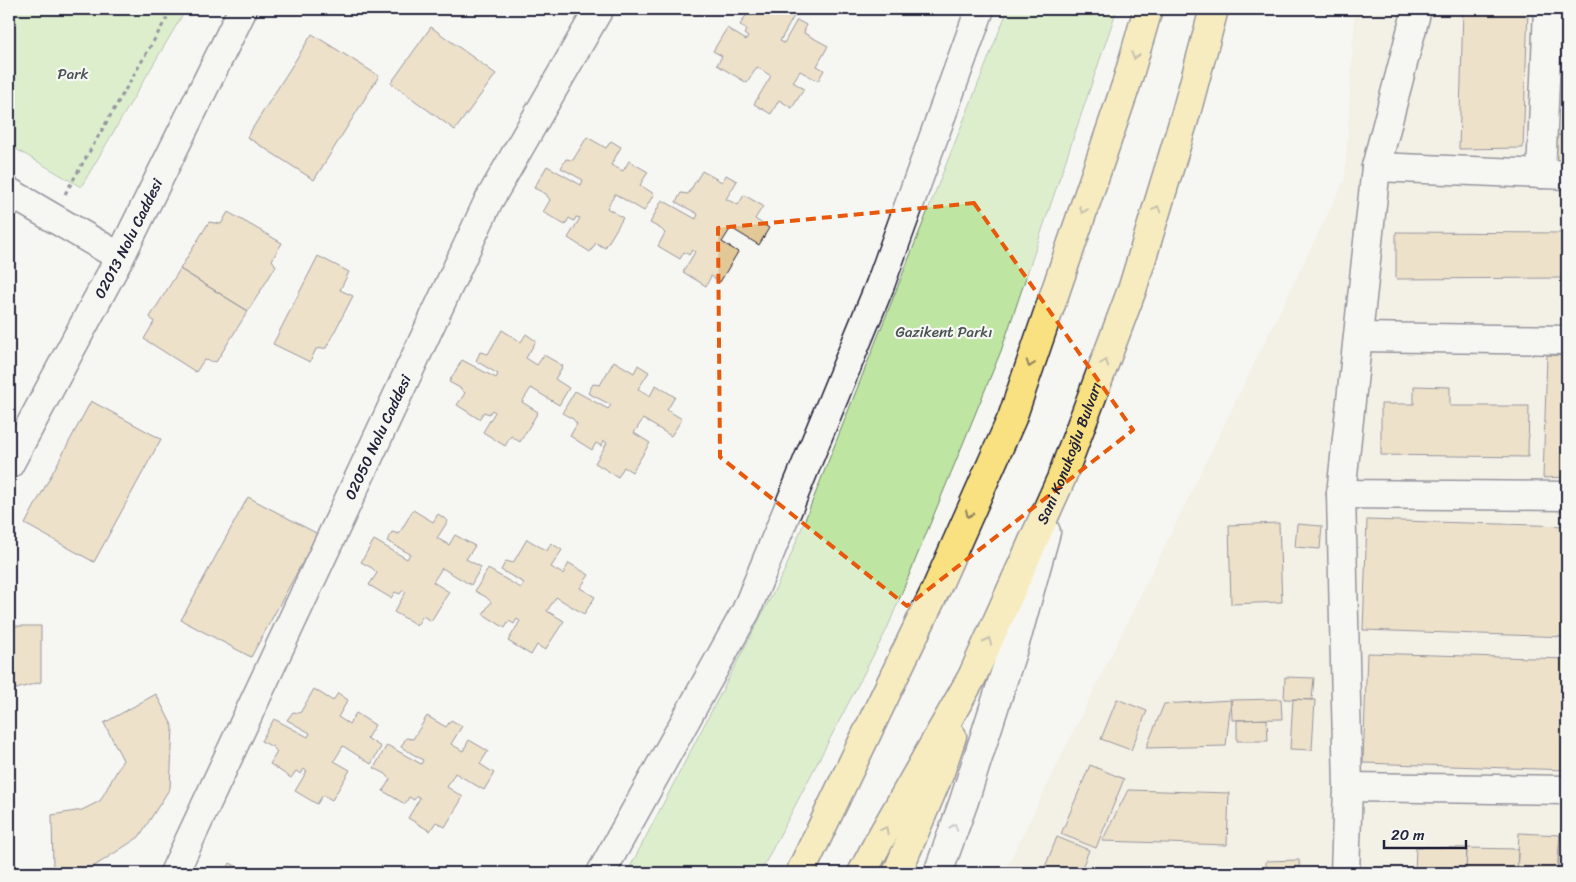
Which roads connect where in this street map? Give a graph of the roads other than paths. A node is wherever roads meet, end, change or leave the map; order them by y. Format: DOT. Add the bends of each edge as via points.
graph roads {
  1 [pos="243,9"];
  2 [pos="599,9"];
  3 [pos="980,9"];
  4 [pos="1148,9"];
  5 [pos="1214,9"];
  6 [pos="1417,9"];
  7 [pos="1548,9"];
  8 [pos="1376,166"];
  9 [pos="1541,174"];
  10 [pos="1567,175"];
  11 [pos="9,192"];
  12 [pos="120,256"];
  13 [pos="1358,337"];
  14 [pos="1567,340"];
  15 [pos="9,465"];
  16 [pos="1061,479"];
  17 [pos="1341,494"];
  18 [pos="1567,496"];
  19 [pos="972,676"];
  20 [pos="1348,787"];
  21 [pos="1567,790"];
  22 [pos="174,873"];
  23 [pos="601,873"];
  24 [pos="800,873"];
  25 [pos="862,873"];
  26 [pos="897,873"];
  27 [pos="938,873"];
  28 [pos="1345,873"];
  1 -- 12 [label="street, 02013 Nolu Caddesi"];
  2 -- 22 [label="street, 02050 Nolu Caddesi" via="488,202"];
  3 -- 23 [label="street" via="880,285 746,611"];
  4 -- 24 [label="highway, one-way" via="1126,85 1012,418 936,590"];
  16 -- 5 [label="highway, Sani Konukoğlu Bulvarı, one-way" via="1133,287"];
  6 -- 8 [label="street"];
  7 -- 9 [label="street"];
  8 -- 9 [label="street"];
  8 -- 13 [label="street"];
  9 -- 10 [label="street"];
  11 -- 12 [label="street"];
  12 -- 15 [label="street, 02013 Nolu Caddesi"];
  13 -- 14 [label="street"];
  13 -- 17 [label="street"];
  19 -- 16 [label="highway, Sani Konukoğlu Bulvarı, one-way"];
  27 -- 16 [label="street, one-way" via="1018,633"];
  17 -- 18 [label="street"];
  17 -- 20 [label="street"];
  25 -- 19 [label="highway, Sani Konukoğlu Bulvarı, one-way"];
  19 -- 26 [label="highway" via="940,772"];
  20 -- 21 [label="street"];
  20 -- 28 [label="street"];
}
